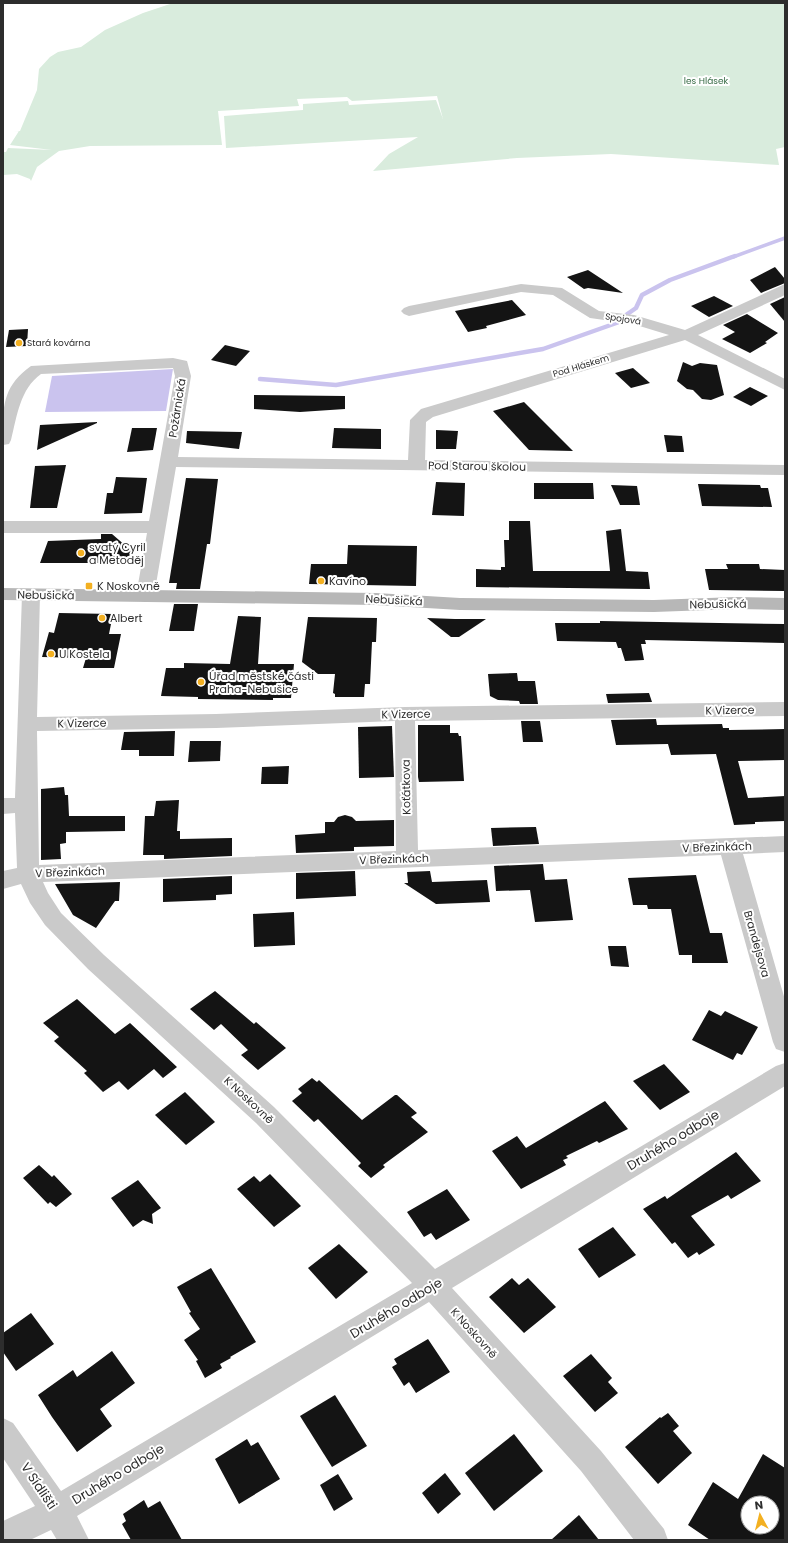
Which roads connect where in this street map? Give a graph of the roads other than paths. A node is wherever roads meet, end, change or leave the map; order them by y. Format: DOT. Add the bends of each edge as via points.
graph roads {
  1 [pos="785,289"];
  2 [pos="410,311"];
  3 [pos="686,335"];
  4 [pos="785,385"];
  5 [pos="3,440"];
  6 [pos="168,462"];
  7 [pos="416,465"];
  8 [pos="785,470"];
  9 [pos="3,527"];
  10 [pos="157,527"];
  11 [pos="3,594"];
  12 [pos="31,595"];
  13 [pos="145,596"];
  14 [pos="785,604"];
  15 [pos="785,709"];
  16 [pos="405,714"];
  17 [pos="27,724"];
  18 [pos="26,805"];
  19 [pos="3,806"];
  20 [pos="785,844"];
  21 [pos="730,846"];
  22 [pos="407,859"];
  23 [pos="28,874"];
  24 [pos="3,880"];
  25 [pos="785,1042"];
  26 [pos="785,1073"];
  27 [pos="432,1287"];
  28 [pos="3,1433"];
  29 [pos="57,1511"];
  30 [pos="3,1537"];
  31 [pos="74,1540"];
  32 [pos="653,1540"];
  1 -- 3 [label="street, Pod Hláskem"];
  2 -- 3 [label="street, Spojová" via="521,288 557,291 595,315 634,320"];
  3 -- 4 [label="street, Spojová"];
  3 -- 7 [label="street, Pod Hláskem" via="427,413 418,420"];
  5 -- 6 [label="street, Požárnická" via="19,385 36,369 181,364 183,376"];
  6 -- 7 [label="street, Pod Starou školou"];
  6 -- 10 [label="street, Požárnická"];
  7 -- 8 [label="street, Pod Starou školou"];
  9 -- 10 [label="street"];
  10 -- 13 [label="street, Požárnická"];
  11 -- 12 [label="street, Nebušická"];
  12 -- 13 [label="street, Nebušická"];
  12 -- 17 [label="street, K Noskovně"];
  13 -- 14 [label="street, Nebušická" via="376,599 468,604"];
  15 -- 16 [label="street, K Vizerce"];
  16 -- 17 [label="street, K Vizerce"];
  16 -- 22 [label="street, Koťátkova"];
  17 -- 18 [label="street, K Noskovně"];
  18 -- 19 [label="street"];
  18 -- 23 [label="street, K Noskovně"];
  20 -- 21 [label="street, V Březinkách"];
  21 -- 22 [label="street, V Březinkách"];
  21 -- 25 [label="street, Brandejsova"];
  22 -- 23 [label="street, V Březinkách"];
  23 -- 24 [label="street, V Březinkách"];
  23 -- 27 [label="street, K Noskovně" via="38,897 53,919 96,962 265,1115 407,1258"];
  26 -- 27 [label="street, Druhého odboje"];
  27 -- 29 [label="street, Druhého odboje"];
  27 -- 32 [label="street, K Noskovně" via="591,1461"];
  28 -- 29 [label="street, V Sídlišti"];
  29 -- 30 [label="street, Druhého odboje"];
  29 -- 31 [label="street, V Sídlišti"];
}
